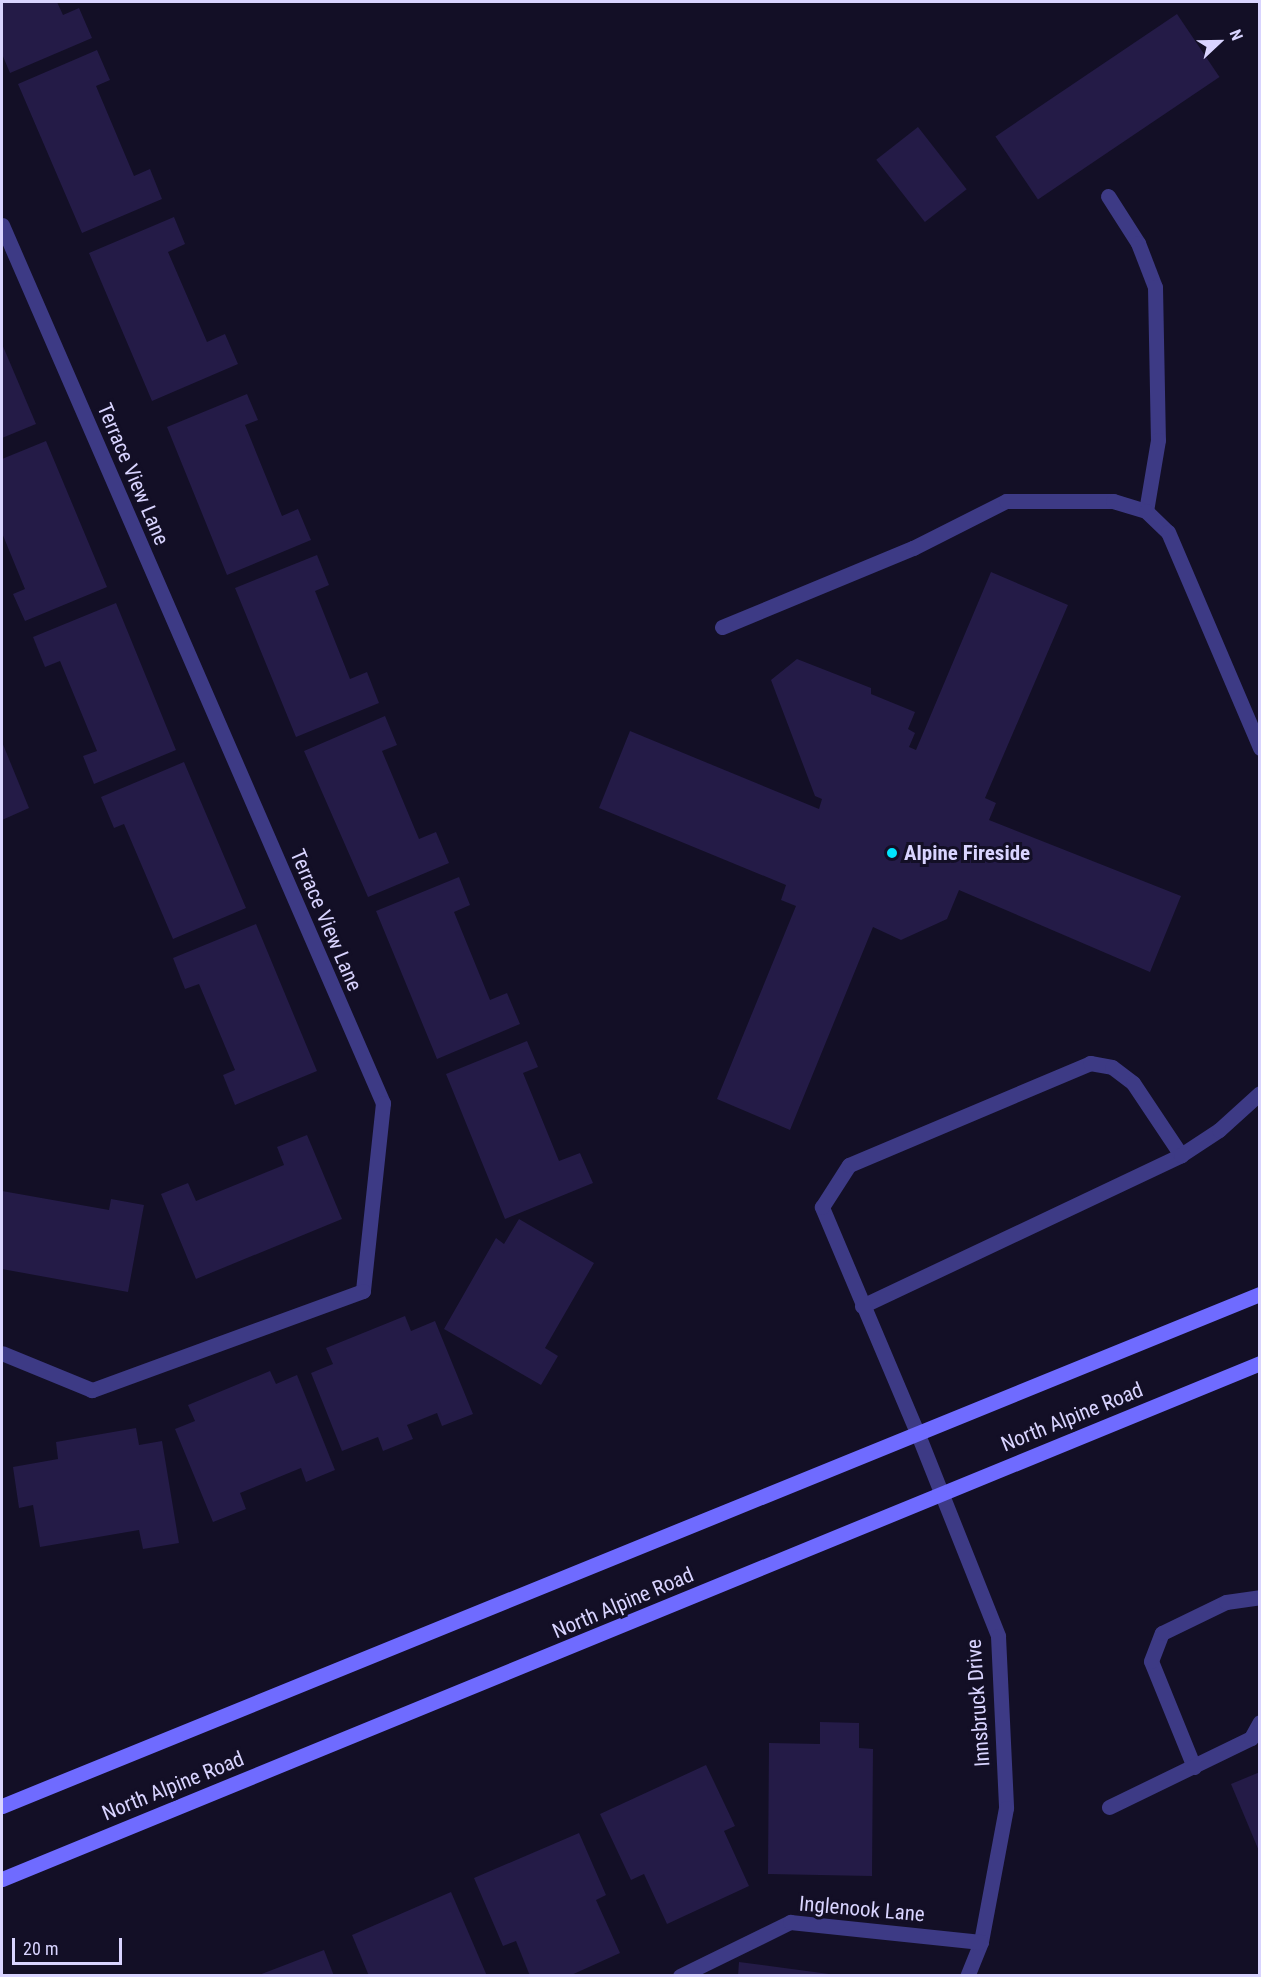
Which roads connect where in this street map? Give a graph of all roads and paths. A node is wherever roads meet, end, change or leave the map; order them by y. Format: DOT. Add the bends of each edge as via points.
graph roads {
  1 [pos="1108,196"];
  2 [pos="2,225"];
  3 [pos="1146,511"];
  4 [pos="722,627"];
  5 [pos="1260,748"];
  6 [pos="1260,1093"];
  7 [pos="1181,1155"];
  8 [pos="1260,1294"];
  9 [pos="862,1306"];
  10 [pos="2,1353"];
  11 [pos="1260,1363"];
  12 [pos="919,1437"];
  13 [pos="942,1494"];
  14 [pos="1260,1597"];
  15 [pos="1260,1722"];
  16 [pos="1194,1767"];
  17 [pos="2,1806"];
  18 [pos="1109,1807"];
  19 [pos="2,1879"];
  20 [pos="981,1942"];
  21 [pos="680,1976"];
  22 [pos="967,1976"];
  1 -- 3 [label="street" via="1138,243 1155,287 1158,440"];
  2 -- 10 [label="street, Terrace View Lane" via="383,1103 363,1291 92,1390"];
  3 -- 4 [label="street" via="1069,497 1006,501 913,548"];
  3 -- 5 [label="street" via="1168,532"];
  6 -- 7 [label="street" via="1219,1130"];
  7 -- 9 [label="street"];
  7 -- 9 [label="street, Innsbruck Drive" via="1133,1083 1112,1067 1090,1063 849,1165 822,1207"];
  8 -- 12 [label="main road, North Alpine Road"];
  9 -- 12 [label="street, Innsbruck Drive"];
  11 -- 13 [label="main road, North Alpine Road"];
  12 -- 13 [label="street, Innsbruck Drive"];
  12 -- 17 [label="main road, North Alpine Road"];
  13 -- 19 [label="main road, North Alpine Road"];
  13 -- 20 [label="street, Innsbruck Drive" via="998,1636 1005,1808"];
  14 -- 16 [label="street" via="1226,1602 1162,1633 1151,1661"];
  15 -- 16 [label="street" via="1251,1738"];
  16 -- 18 [label="street"];
  20 -- 21 [label="street, Inglenook Lane" via="790,1922"];
  20 -- 22 [label="street, Innsbruck Drive"];
}
